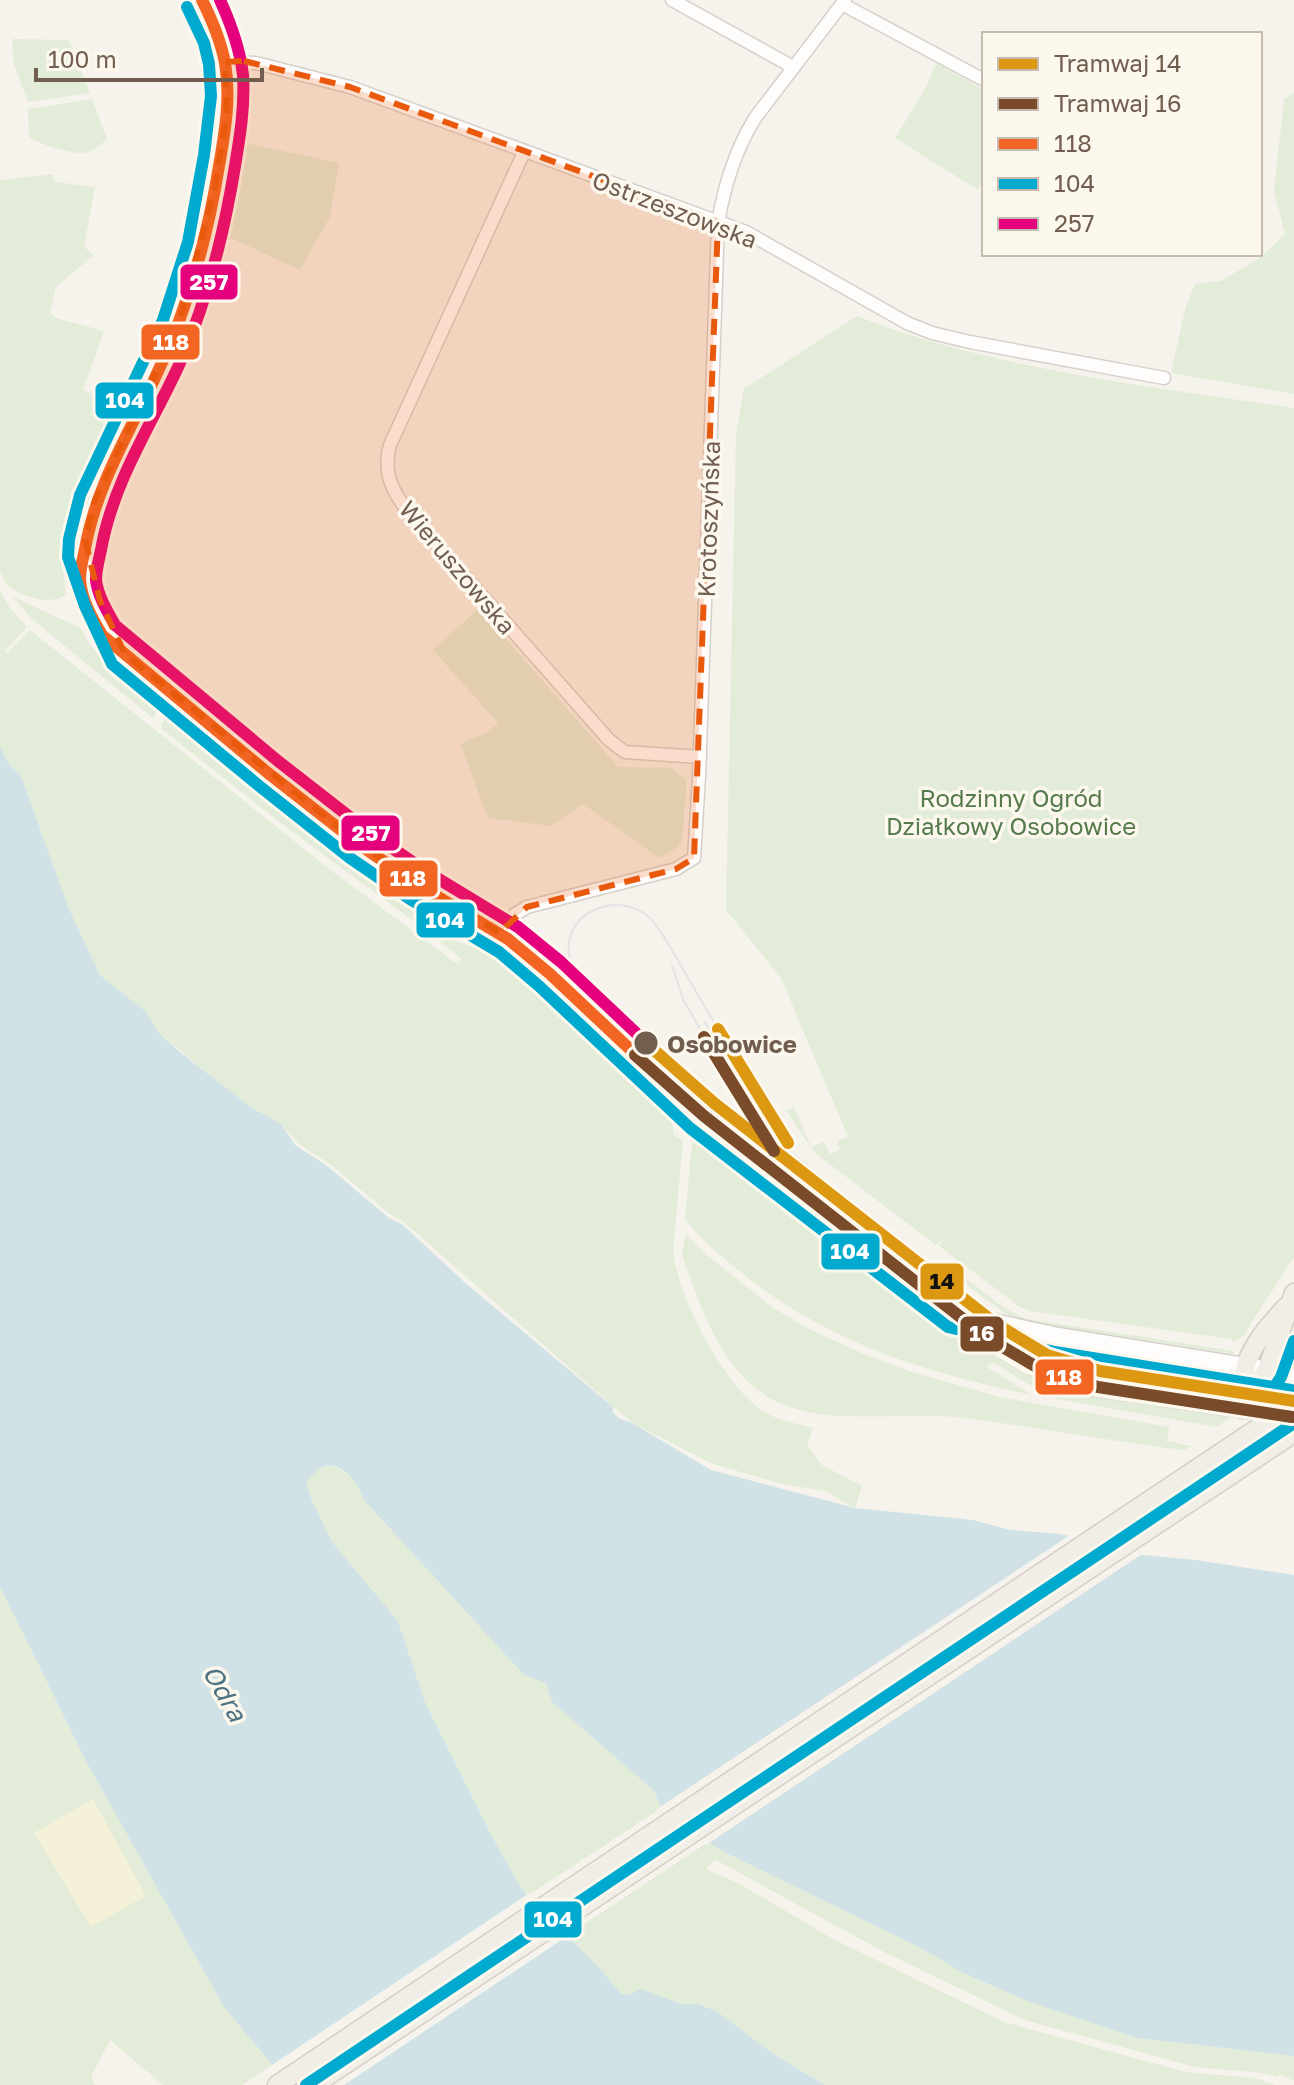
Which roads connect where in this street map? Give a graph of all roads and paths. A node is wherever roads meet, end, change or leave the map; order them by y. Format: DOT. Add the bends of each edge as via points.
graph roads {
  1 [pos="202,0"];
  2 [pos="672,0"];
  3 [pos="844,2"];
  4 [pos="225,62"];
  5 [pos="793,67"];
  6 [pos="982,79"];
  7 [pos="524,152"];
  8 [pos="718,222"];
  9 [pos="1164,378"];
  10 [pos="700,757"];
  11 [pos="499,933"];
  12 [pos="1291,1299"];
  13 [pos="957,1314"];
  14 [pos="1246,1367"];
  15 [pos="1267,1370"];
  16 [pos="1294,1374"];
  17 [pos="1294,1404"];
  18 [pos="1242,1409"];
  19 [pos="1294,1417"];
  20 [pos="1294,1433"];
  21 [pos="277,2085"];
  22 [pos="314,2085"];
  1 -- 4 [label="street"];
  2 -- 5 [label="street"];
  3 -- 5 [label="street, Krotoszyńska"];
  3 -- 6 [label="street, Krotoszyńska"];
  4 -- 7 [label="street, Ostrzeszowska" via="256,63 323,79"];
  4 -- 11 [label="street" via="225,126 200,260 164,360 95,500 80,582 89,612 102,635 360,845"];
  5 -- 8 [label="street, Krotoszyńska" via="743,136 727,176"];
  7 -- 8 [label="street, Ostrzeszowska"];
  7 -- 10 [label="street, Wieruszowska" via="390,445 388,474 400,502 609,740 625,752"];
  8 -- 9 [label="street, Ostrzeszowska" via="746,232 932,333"];
  8 -- 10 [label="street, Krotoszyńska"];
  10 -- 11 [label="street, Krotoszyńska" via="694,858 676,869 527,907"];
  11 -- 13 [label="street" via="700,1115"];
  12 -- 14 [label="main road"];
  12 -- 15 [label="main road"];
  13 -- 14 [label="street"];
  13 -- 18 [label="street" via="997,1346 1061,1378"];
  14 -- 15 [label="street"];
  14 -- 18 [label="main road"];
  15 -- 16 [label="street"];
  15 -- 18 [label="main road"];
  17 -- 21 [label="main road, bridge"];
  18 -- 19 [label="street"];
  20 -- 22 [label="main road"];
}
